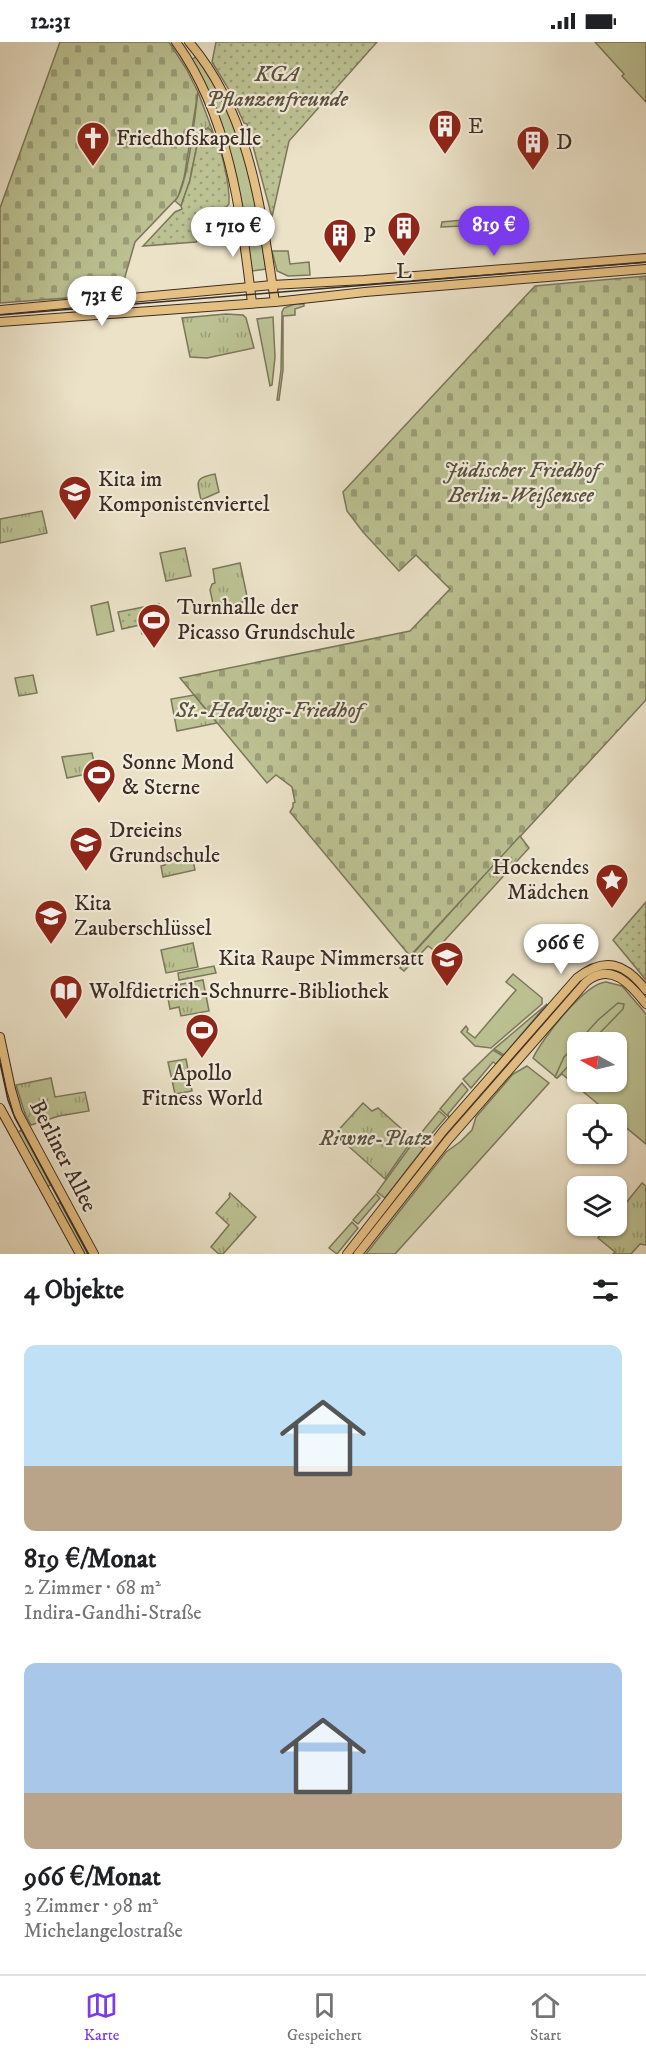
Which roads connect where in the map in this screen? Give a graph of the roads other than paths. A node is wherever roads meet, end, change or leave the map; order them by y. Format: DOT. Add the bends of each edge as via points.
graph roads {
  1 [pos="176,42"];
  2 [pos="189,42"];
  3 [pos="646,258"];
  4 [pos="646,269"];
  5 [pos="364,280"];
  6 [pos="272,285"];
  7 [pos="250,288"];
  8 [pos="365,292"];
  9 [pos="275,302"];
  10 [pos="252,303"];
  11 [pos="0,310"];
  12 [pos="0,322"];
  13 [pos="646,990"];
  14 [pos="646,1004"];
  15 [pos="0,1037"];
  16 [pos="0,1108"];
  17 [pos="80,1254"];
  18 [pos="94,1254"];
  19 [pos="347,1254"];
  20 [pos="358,1254"];
  1 -- 7 [label="main road" via="193,68 226,150"];
  2 -- 6 [label="main road" via="224,94 245,143"];
  3 -- 5 [label="main road"];
  4 -- 8 [label="main road"];
  5 -- 6 [label="main road"];
  5 -- 8 [label="main road"];
  6 -- 7 [label="main road"];
  6 -- 9 [label="main road"];
  7 -- 10 [label="main road"];
  7 -- 11 [label="main road"];
  8 -- 9 [label="main road"];
  9 -- 10 [label="main road"];
  10 -- 12 [label="main road"];
  13 -- 19 [label="main road" via="634,975 608,965 594,967 571,983 452,1121"];
  14 -- 20 [label="main road" via="625,980 607,975 590,978 448,1140"];
  15 -- 18 [label="main road, Berliner Allee" via="21,1119"];
  16 -- 17 [label="main road, Berliner Allee"];
}
